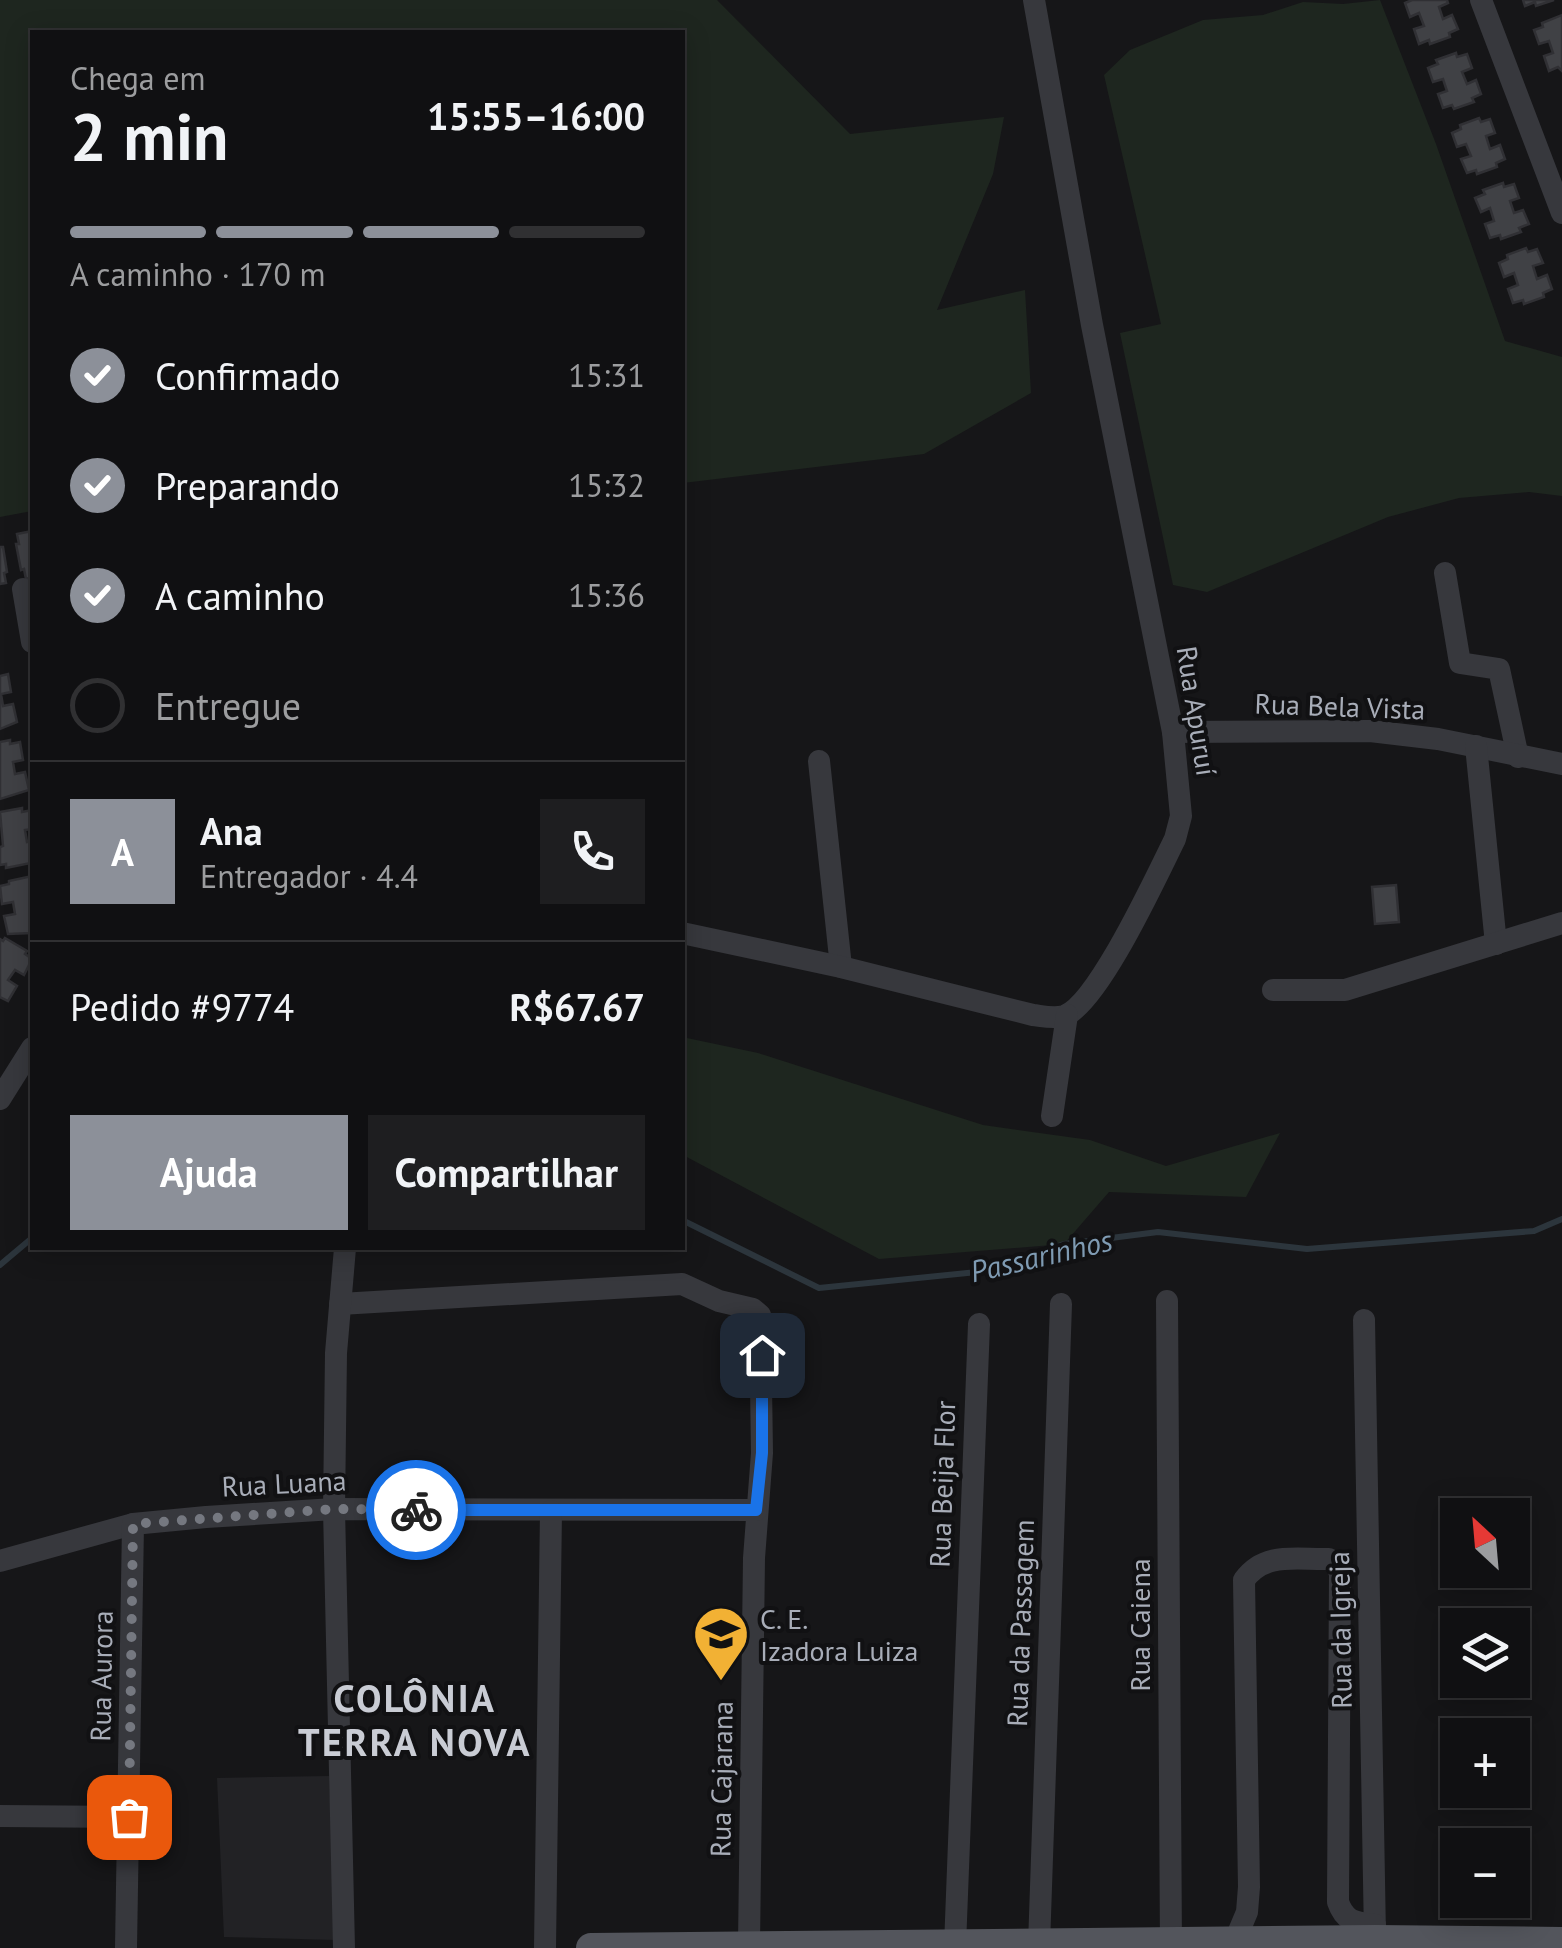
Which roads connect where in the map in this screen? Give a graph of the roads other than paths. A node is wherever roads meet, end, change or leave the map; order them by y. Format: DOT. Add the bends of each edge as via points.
graph roads {
  1 [pos="1480,0"];
  2 [pos="1040,2"];
  3 [pos="1562,214"];
  4 [pos="1445,572"];
  5 [pos="19,590"];
  6 [pos="30,634"];
  7 [pos="1174,732"];
  8 [pos="1476,746"];
  9 [pos="1518,757"];
  10 [pos="819,762"];
  11 [pos="1562,764"];
  12 [pos="1562,924"];
  13 [pos="685,934"];
  14 [pos="1496,944"];
  15 [pos="842,968"];
  16 [pos="1272,990"];
  17 [pos="1067,1015"];
  18 [pos="30,1051"];
  19 [pos="0,1099"];
  20 [pos="1052,1116"];
  21 [pos="345,1250"];
  22 [pos="1167,1301"];
  23 [pos="340,1304"];
  24 [pos="1061,1304"];
  25 [pos="1364,1320"];
  26 [pos="978,1324"];
  27 [pos="334,1509"];
  28 [pos="550,1510"];
  29 [pos="756,1510"];
  30 [pos="133,1524"];
  31 [pos="0,1562"];
  32 [pos="0,1816"];
  33 [pos="129,1817"];
  34 [pos="1375,1932"];
  35 [pos="1234,1942"];
  36 [pos="1562,1942"];
  37 [pos="749,1944"];
  38 [pos="1039,1945"];
  39 [pos="861,1946"];
  40 [pos="955,1946"];
  41 [pos="1171,1946"];
  42 [pos="126,1948"];
  43 [pos="344,1948"];
  44 [pos="544,1948"];
  45 [pos="591,1948"];
  1 -- 3 [label="street"];
  2 -- 7 [label="street, Rua Apuruí" via="1092,324"];
  4 -- 9 [label="street" via="1460,662 1499,669"];
  5 -- 6 [label="street"];
  7 -- 8 [label="street, Rua Bela Vista" via="1370,732"];
  7 -- 17 [label="street, Rua Apuruí" via="1181,816 1176,839 1103,974"];
  8 -- 9 [label="street, Rua Bela Vista"];
  8 -- 14 [label="street"];
  9 -- 11 [label="street, Rua Bela Vista"];
  10 -- 15 [label="street"];
  12 -- 14 [label="street"];
  13 -- 15 [label="street"];
  14 -- 16 [label="street" via="1346,990"];
  15 -- 17 [label="street" via="1033,1014"];
  17 -- 20 [label="street"];
  18 -- 19 [label="street"];
  21 -- 23 [label="street"];
  22 -- 41 [label="street, Rua Caiena"];
  23 -- 27 [label="street"];
  23 -- 29 [label="street, Rua Cajarana" via="682,1284 753,1309 760,1316"];
  24 -- 38 [label="street, Rua da Passagem"];
  25 -- 34 [label="street, Rua da Igreja"];
  26 -- 40 [label="street, Rua Beija Flor"];
  27 -- 28 [label="street, Rua Luana"];
  27 -- 30 [label="street, Rua Luana"];
  27 -- 43 [label="street"];
  28 -- 29 [label="street, Rua Luana"];
  28 -- 44 [label="street"];
  29 -- 37 [label="street, Rua Cajarana"];
  30 -- 31 [label="street, Rua Luana"];
  30 -- 33 [label="street, Rua Aurora"];
  32 -- 33 [label="street"];
  33 -- 42 [label="street, Rua Aurora"];
  34 -- 35 [label="main road"];
  34 -- 35 [label="street" via="1342,1914 1338,1902 1340,1574 1329,1560 1264,1560 1244,1580 1249,1887"];
  34 -- 36 [label="main road"];
  35 -- 41 [label="main road"];
  37 -- 39 [label="main road"];
  37 -- 45 [label="main road"];
  38 -- 40 [label="main road"];
  38 -- 41 [label="main road"];
  39 -- 40 [label="main road"];
}
